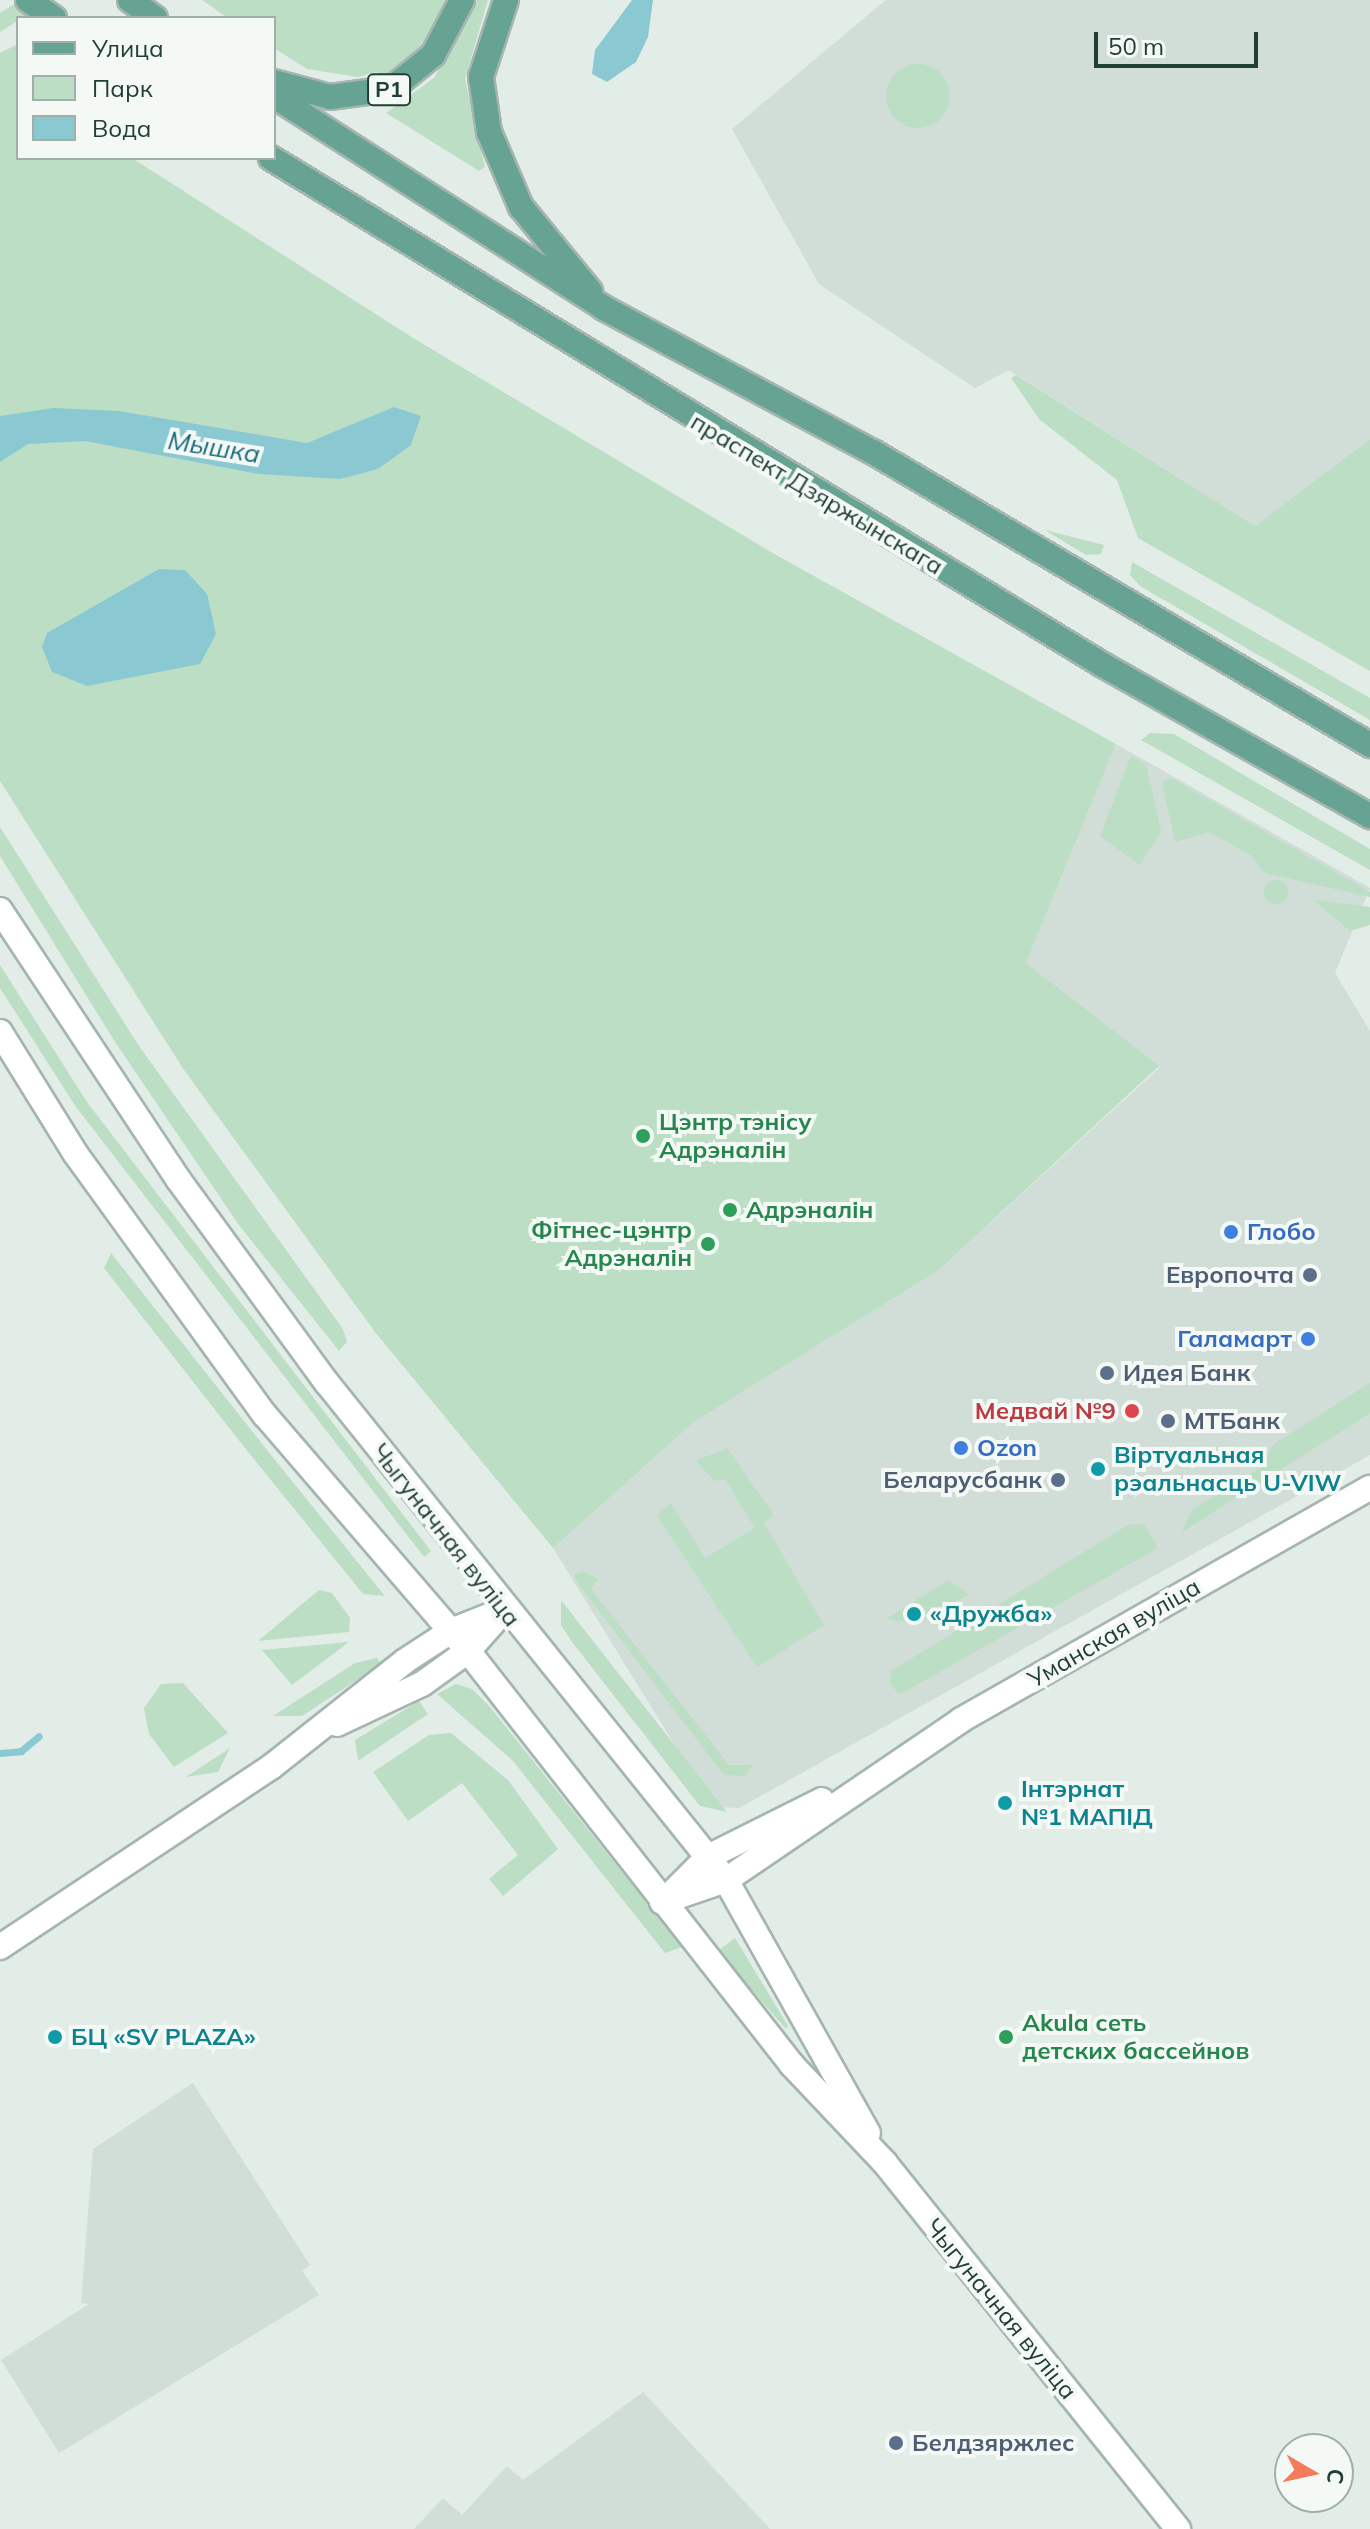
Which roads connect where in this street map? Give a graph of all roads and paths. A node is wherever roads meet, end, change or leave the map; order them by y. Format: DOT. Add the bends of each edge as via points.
graph roads {
  1 [pos="28,0"];
  2 [pos="130,0"];
  3 [pos="462,0"];
  4 [pos="506,0"];
  5 [pos="51,16"];
  6 [pos="152,16"];
  7 [pos="276,83"];
  8 [pos="276,97"];
  9 [pos="274,160"];
  10 [pos="604,308"];
  11 [pos="1370,745"];
  12 [pos="1370,816"];
  13 [pos="0,910"];
  14 [pos="0,1032"];
  15 [pos="1370,1488"];
  16 [pos="504,1610"];
  17 [pos="451,1631"];
  18 [pos="468,1651"];
  19 [pos="324,1729"];
  20 [pos="861,1783"];
  21 [pos="708,1857"];
  22 [pos="726,1880"];
  23 [pos="662,1902"];
  24 [pos="0,1947"];
  25 [pos="885,2163"];
  26 [pos="1178,2529"];
  1 -- 5 [label="main road"];
  2 -- 6 [label="main road"];
  3 -- 7 [label="main road, Р1" via="433,55 391,89 330,97"];
  4 -- 10 [label="main road" via="481,77 489,132 521,207"];
  8 -- 10 [label="main road"];
  9 -- 12 [label="main road, праспект Дзяржынскага" via="1103,665"];
  10 -- 11 [label="main road" via="873,452"];
  13 -- 16 [label="main road, Чыгуначная вуліца" via="178,1179"];
  14 -- 17 [label="main road, Чыгуначная вуліца" via="75,1153 265,1415"];
  15 -- 20 [label="main road, Уманская вуліца"];
  16 -- 17 [label="main road"];
  16 -- 18 [label="main road"];
  16 -- 21 [label="main road, Чыгуначная вуліца"];
  17 -- 18 [label="main road, Чыгуначная вуліца"];
  17 -- 19 [label="main road"];
  18 -- 19 [label="main road" via="391,1703"];
  18 -- 23 [label="main road, Чыгуначная вуліца"];
  19 -- 24 [label="main road"];
  20 -- 21 [label="main road, Уманская вуліца"];
  20 -- 22 [label="main road, Уманская вуліца"];
  21 -- 22 [label="main road, Чыгуначная вуліца"];
  21 -- 23 [label="main road, Уманская вуліца"];
  22 -- 23 [label="main road, Уманская вуліца"];
  22 -- 25 [label="main road, Чыгуначная вуліца"];
  23 -- 25 [label="main road, Чыгуначная вуліца" via="792,2065"];
  25 -- 26 [label="main road, Чыгуначная вуліца"];
}
